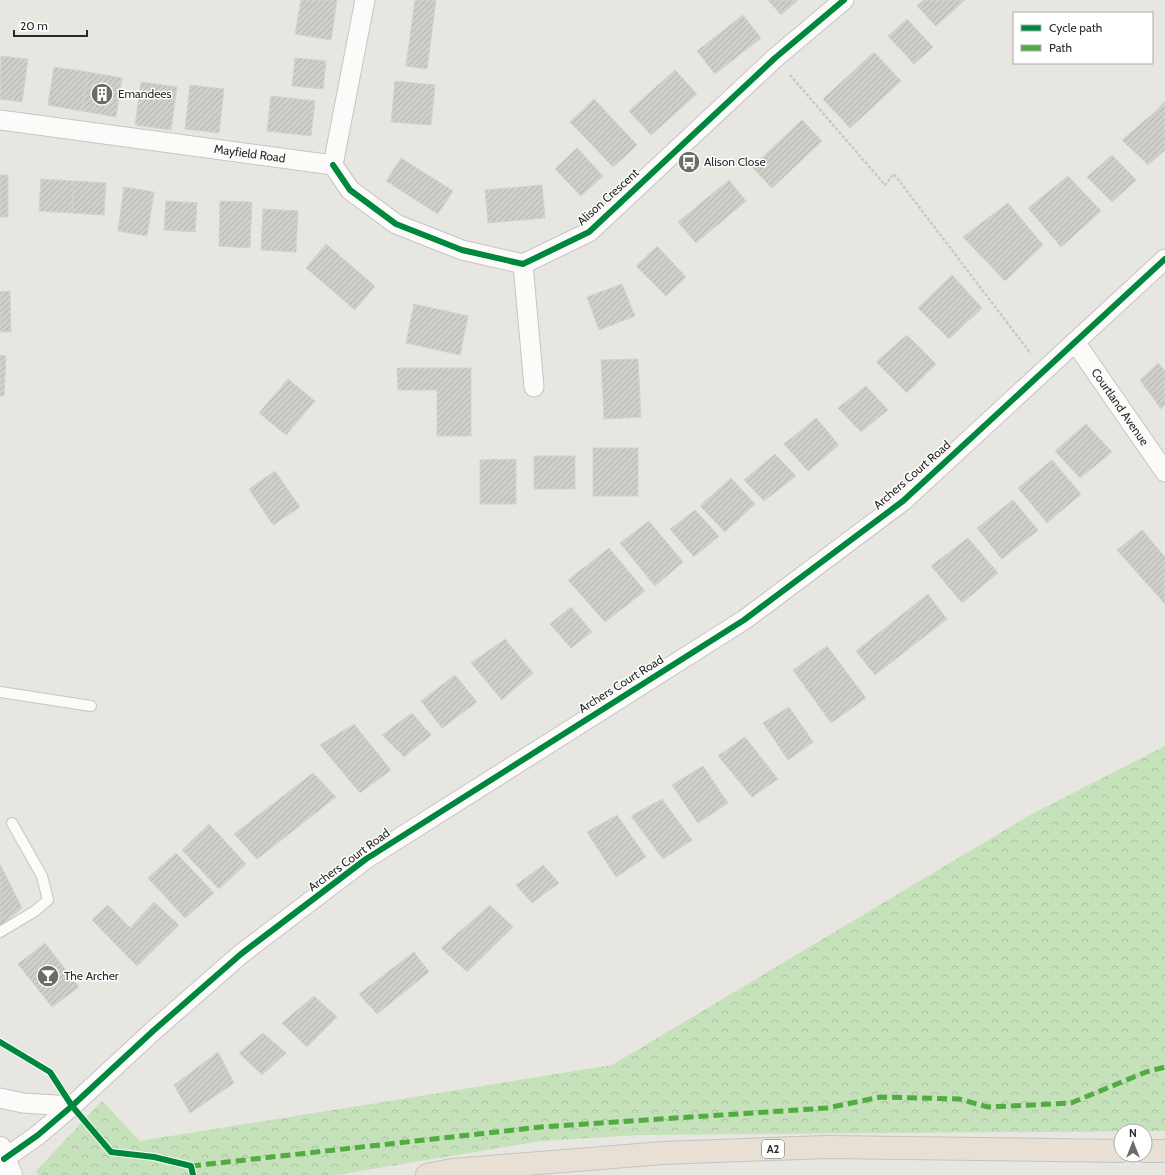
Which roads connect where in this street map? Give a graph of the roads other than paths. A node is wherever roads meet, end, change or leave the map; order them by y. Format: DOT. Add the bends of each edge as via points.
graph roads {
  1 [pos="365,0"];
  2 [pos="844,0"];
  3 [pos="0,120"];
  4 [pos="333,165"];
  5 [pos="1165,259"];
  6 [pos="523,264"];
  7 [pos="1075,342"];
  8 [pos="534,387"];
  9 [pos="1165,472"];
  10 [pos="0,692"];
  11 [pos="92,706"];
  12 [pos="12,823"];
  13 [pos="0,932"];
  14 [pos="0,1098"];
  15 [pos="72,1106"];
  16 [pos="1113,1151"];
  17 [pos="1153,1151"];
  18 [pos="1165,1151"];
  19 [pos="4,1164"];
  20 [pos="427,1175"];
  1 -- 4 [label="street"];
  2 -- 6 [label="street, Alison Crescent" via="775,58 589,232"];
  3 -- 4 [label="street, Mayfield Road"];
  4 -- 6 [label="street" via="350,190 396,224 462,250"];
  5 -- 7 [label="street, Archers Court Road"];
  6 -- 8 [label="street"];
  7 -- 9 [label="street, Courtland Avenue"];
  7 -- 15 [label="street, Archers Court Road" via="903,501 744,620 360,864 241,954"];
  10 -- 11 [label="lane"];
  12 -- 13 [label="lane" via="42,876 48,900"];
  14 -- 15 [label="street" via="23,1103"];
  15 -- 19 [label="street, Archers Court Road"];
  16 -- 20 [label="highway, A2" via="827,1147 663,1153 452,1170"];
  17 -- 18 [label="highway"];
}
